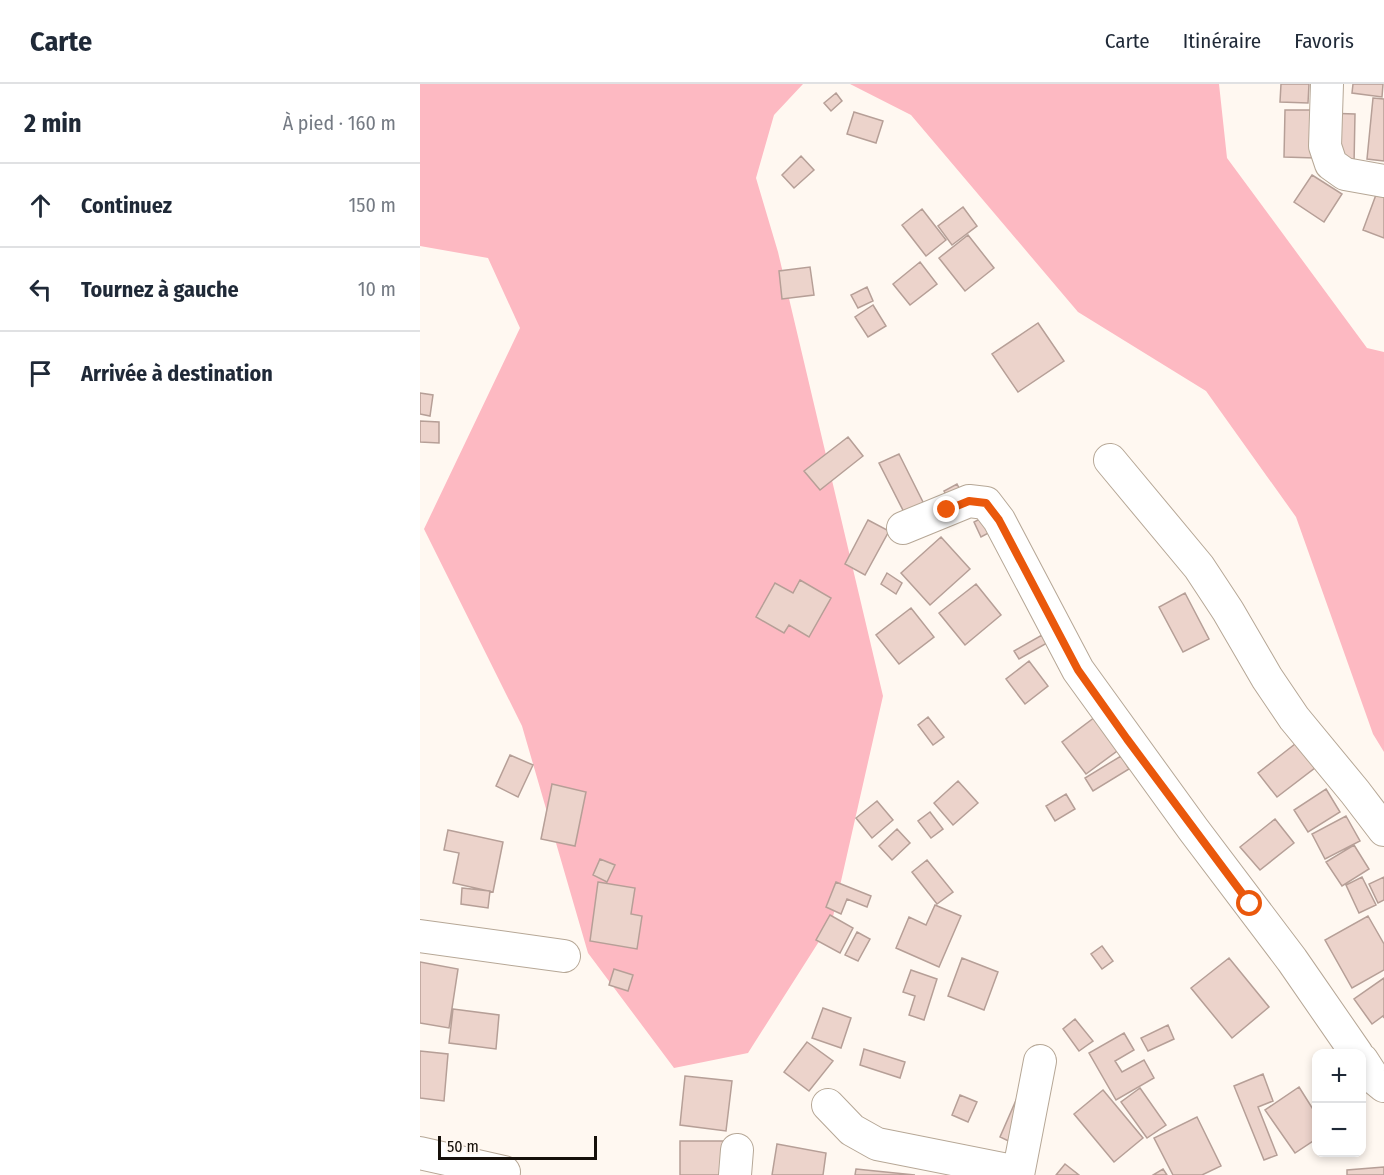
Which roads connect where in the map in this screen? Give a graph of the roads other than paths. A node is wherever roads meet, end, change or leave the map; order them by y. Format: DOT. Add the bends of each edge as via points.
graph roads {
  1 [pos="1327,84"];
  2 [pos="1384,181"];
  3 [pos="1110,460"];
  4 [pos="903,528"];
  5 [pos="1384,830"];
  6 [pos="420,936"];
  7 [pos="564,956"];
  8 [pos="1354,1049"];
  9 [pos="1041,1061"];
  10 [pos="1366,1066"];
  11 [pos="1384,1086"];
  12 [pos="828,1105"];
  13 [pos="420,1154"];
  14 [pos="504,1172"];
  15 [pos="1018,1174"];
  1 -- 2 [label="street" via="1325,146 1331,164 1345,174"];
  3 -- 5 [label="street" via="1199,567 1294,718"];
  4 -- 8 [label="street" via="969,501 986,503 999,520 1078,670"];
  6 -- 7 [label="street"];
  9 -- 15 [label="street"];
  10 -- 11 [label="street"];
  12 -- 15 [label="street" via="852,1130 877,1144"];
  13 -- 14 [label="street"];
}
